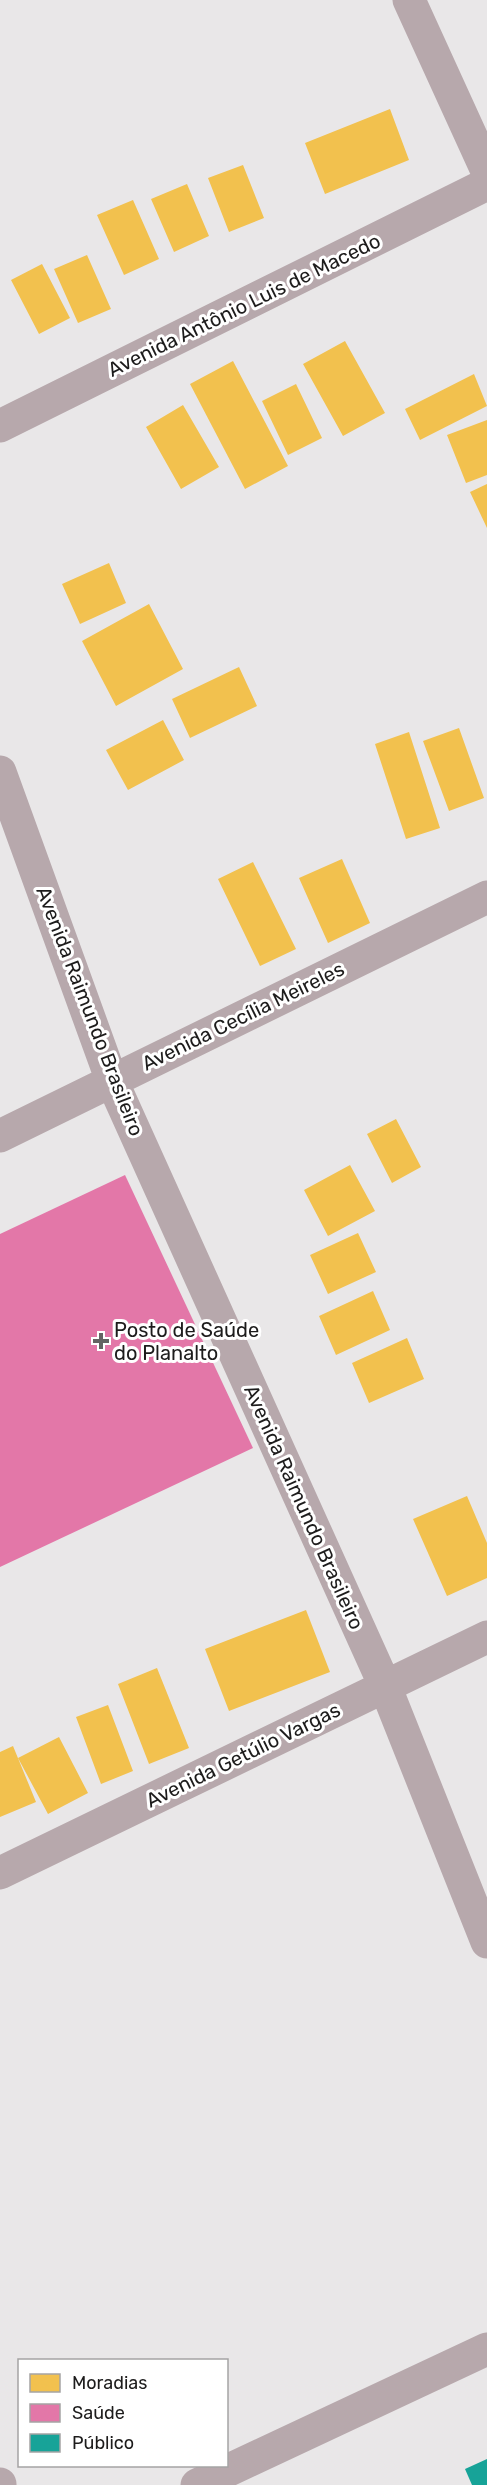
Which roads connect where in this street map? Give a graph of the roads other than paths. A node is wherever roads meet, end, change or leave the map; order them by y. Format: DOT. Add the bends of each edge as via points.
graph roads {
  1 [pos="409,0"];
  2 [pos="487,171"];
  3 [pos="487,184"];
  4 [pos="0,426"];
  5 [pos="0,772"];
  6 [pos="487,897"];
  7 [pos="112,1080"];
  8 [pos="0,1136"];
  9 [pos="487,1637"];
  10 [pos="385,1686"];
  11 [pos="0,1873"];
  12 [pos="487,1942"];
  13 [pos="487,2349"];
  14 [pos="197,2485"];
  1 -- 2 [label="street"];
  3 -- 4 [label="street, Avenida Antônio Luis de Macedo"];
  5 -- 7 [label="street, Avenida Raimundo Brasileiro"];
  6 -- 7 [label="street, Avenida Cecília Meireles"];
  7 -- 8 [label="street, Avenida Cecília Meireles"];
  7 -- 10 [label="street, Avenida Raimundo Brasileiro"];
  9 -- 10 [label="street, Avenida Getúlio Vargas"];
  10 -- 11 [label="street, Avenida Getúlio Vargas"];
  10 -- 12 [label="street, Avenida Raimundo Brasileiro"];
  13 -- 14 [label="street"];
}
